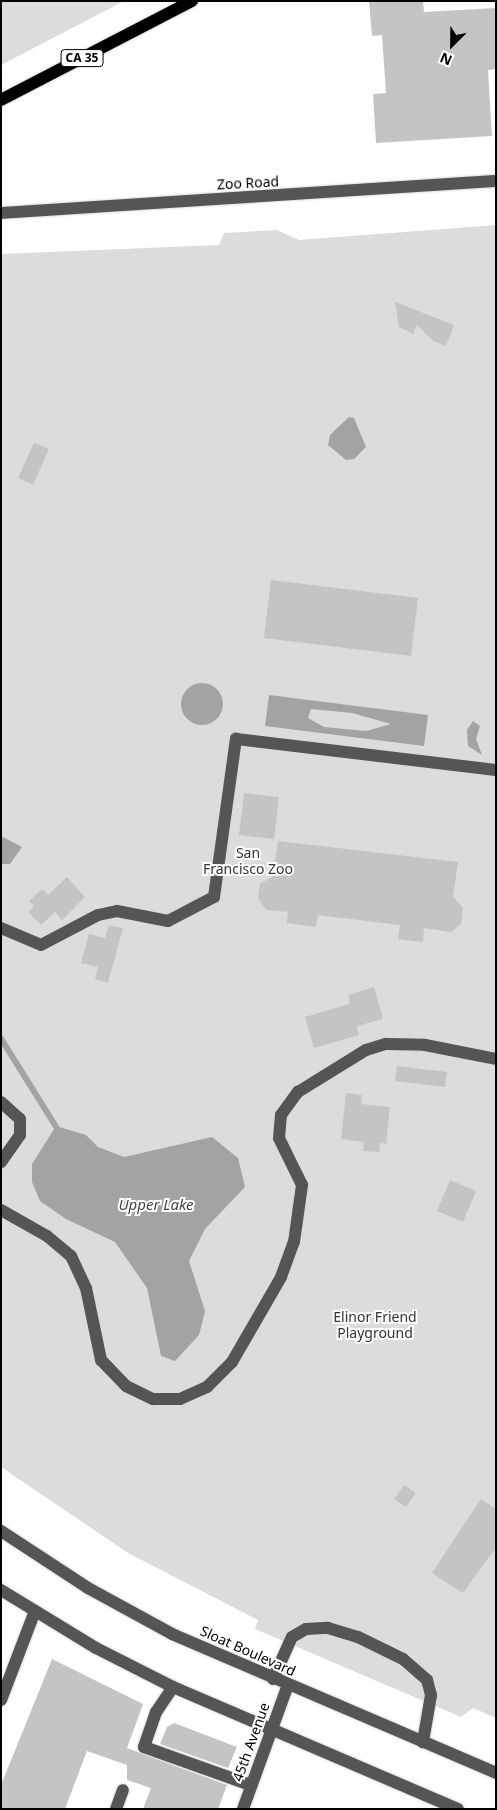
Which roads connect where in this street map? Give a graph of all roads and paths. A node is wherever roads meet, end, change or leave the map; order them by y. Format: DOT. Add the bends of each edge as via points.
graph roads {
  1 [pos="192,1"];
  2 [pos="1,100"];
  3 [pos="496,181"];
  4 [pos="1,213"];
  5 [pos="496,770"];
  6 [pos="1,928"];
  7 [pos="496,1060"];
  8 [pos="1,1102"];
  9 [pos="1,1162"];
  10 [pos="1,1210"];
  11 [pos="1,1531"];
  12 [pos="1,1590"];
  13 [pos="35,1611"];
  14 [pos="273,1679"];
  15 [pos="288,1685"];
  16 [pos="173,1687"];
  17 [pos="1,1700"];
  18 [pos="271,1730"];
  19 [pos="423,1742"];
  20 [pos="496,1773"];
  21 [pos="251,1786"];
  22 [pos="122,1790"];
  23 [pos="116,1809"];
  24 [pos="243,1809"];
  25 [pos="458,1809"];
  1 -- 2 [label="main road, CA 35"];
  3 -- 4 [label="street, Zoo Road"];
  5 -- 6 [label="street" via="236,739 214,897 168,921 117,912 98,914 41,945"];
  7 -- 10 [label="street" via="425,1045 386,1044 358,1054 298,1092 281,1115 279,1138 302,1185 288,1260 272,1297 232,1362 208,1387 180,1399 153,1399 126,1386 107,1367 101,1360 86,1288 71,1256 47,1236"];
  8 -- 9 [label="street" via="20,1119 20,1135"];
  11 -- 14 [label="street, Sloat Boulevard" via="130,1612"];
  12 -- 13 [label="street"];
  13 -- 16 [label="street"];
  13 -- 17 [label="street"];
  14 -- 15 [label="street, Sloat Boulevard"];
  14 -- 19 [label="street" via="292,1637 306,1629 328,1628 358,1637 403,1659 427,1680 431,1695"];
  15 -- 18 [label="street, 45th Avenue"];
  15 -- 19 [label="street, Sloat Boulevard"];
  16 -- 18 [label="street"];
  16 -- 21 [label="street" via="156,1712 144,1747"];
  18 -- 21 [label="street, 45th Avenue"];
  18 -- 25 [label="street"];
  19 -- 20 [label="street, Sloat Boulevard"];
  21 -- 24 [label="street, 45th Avenue"];
  22 -- 23 [label="street"];
}
